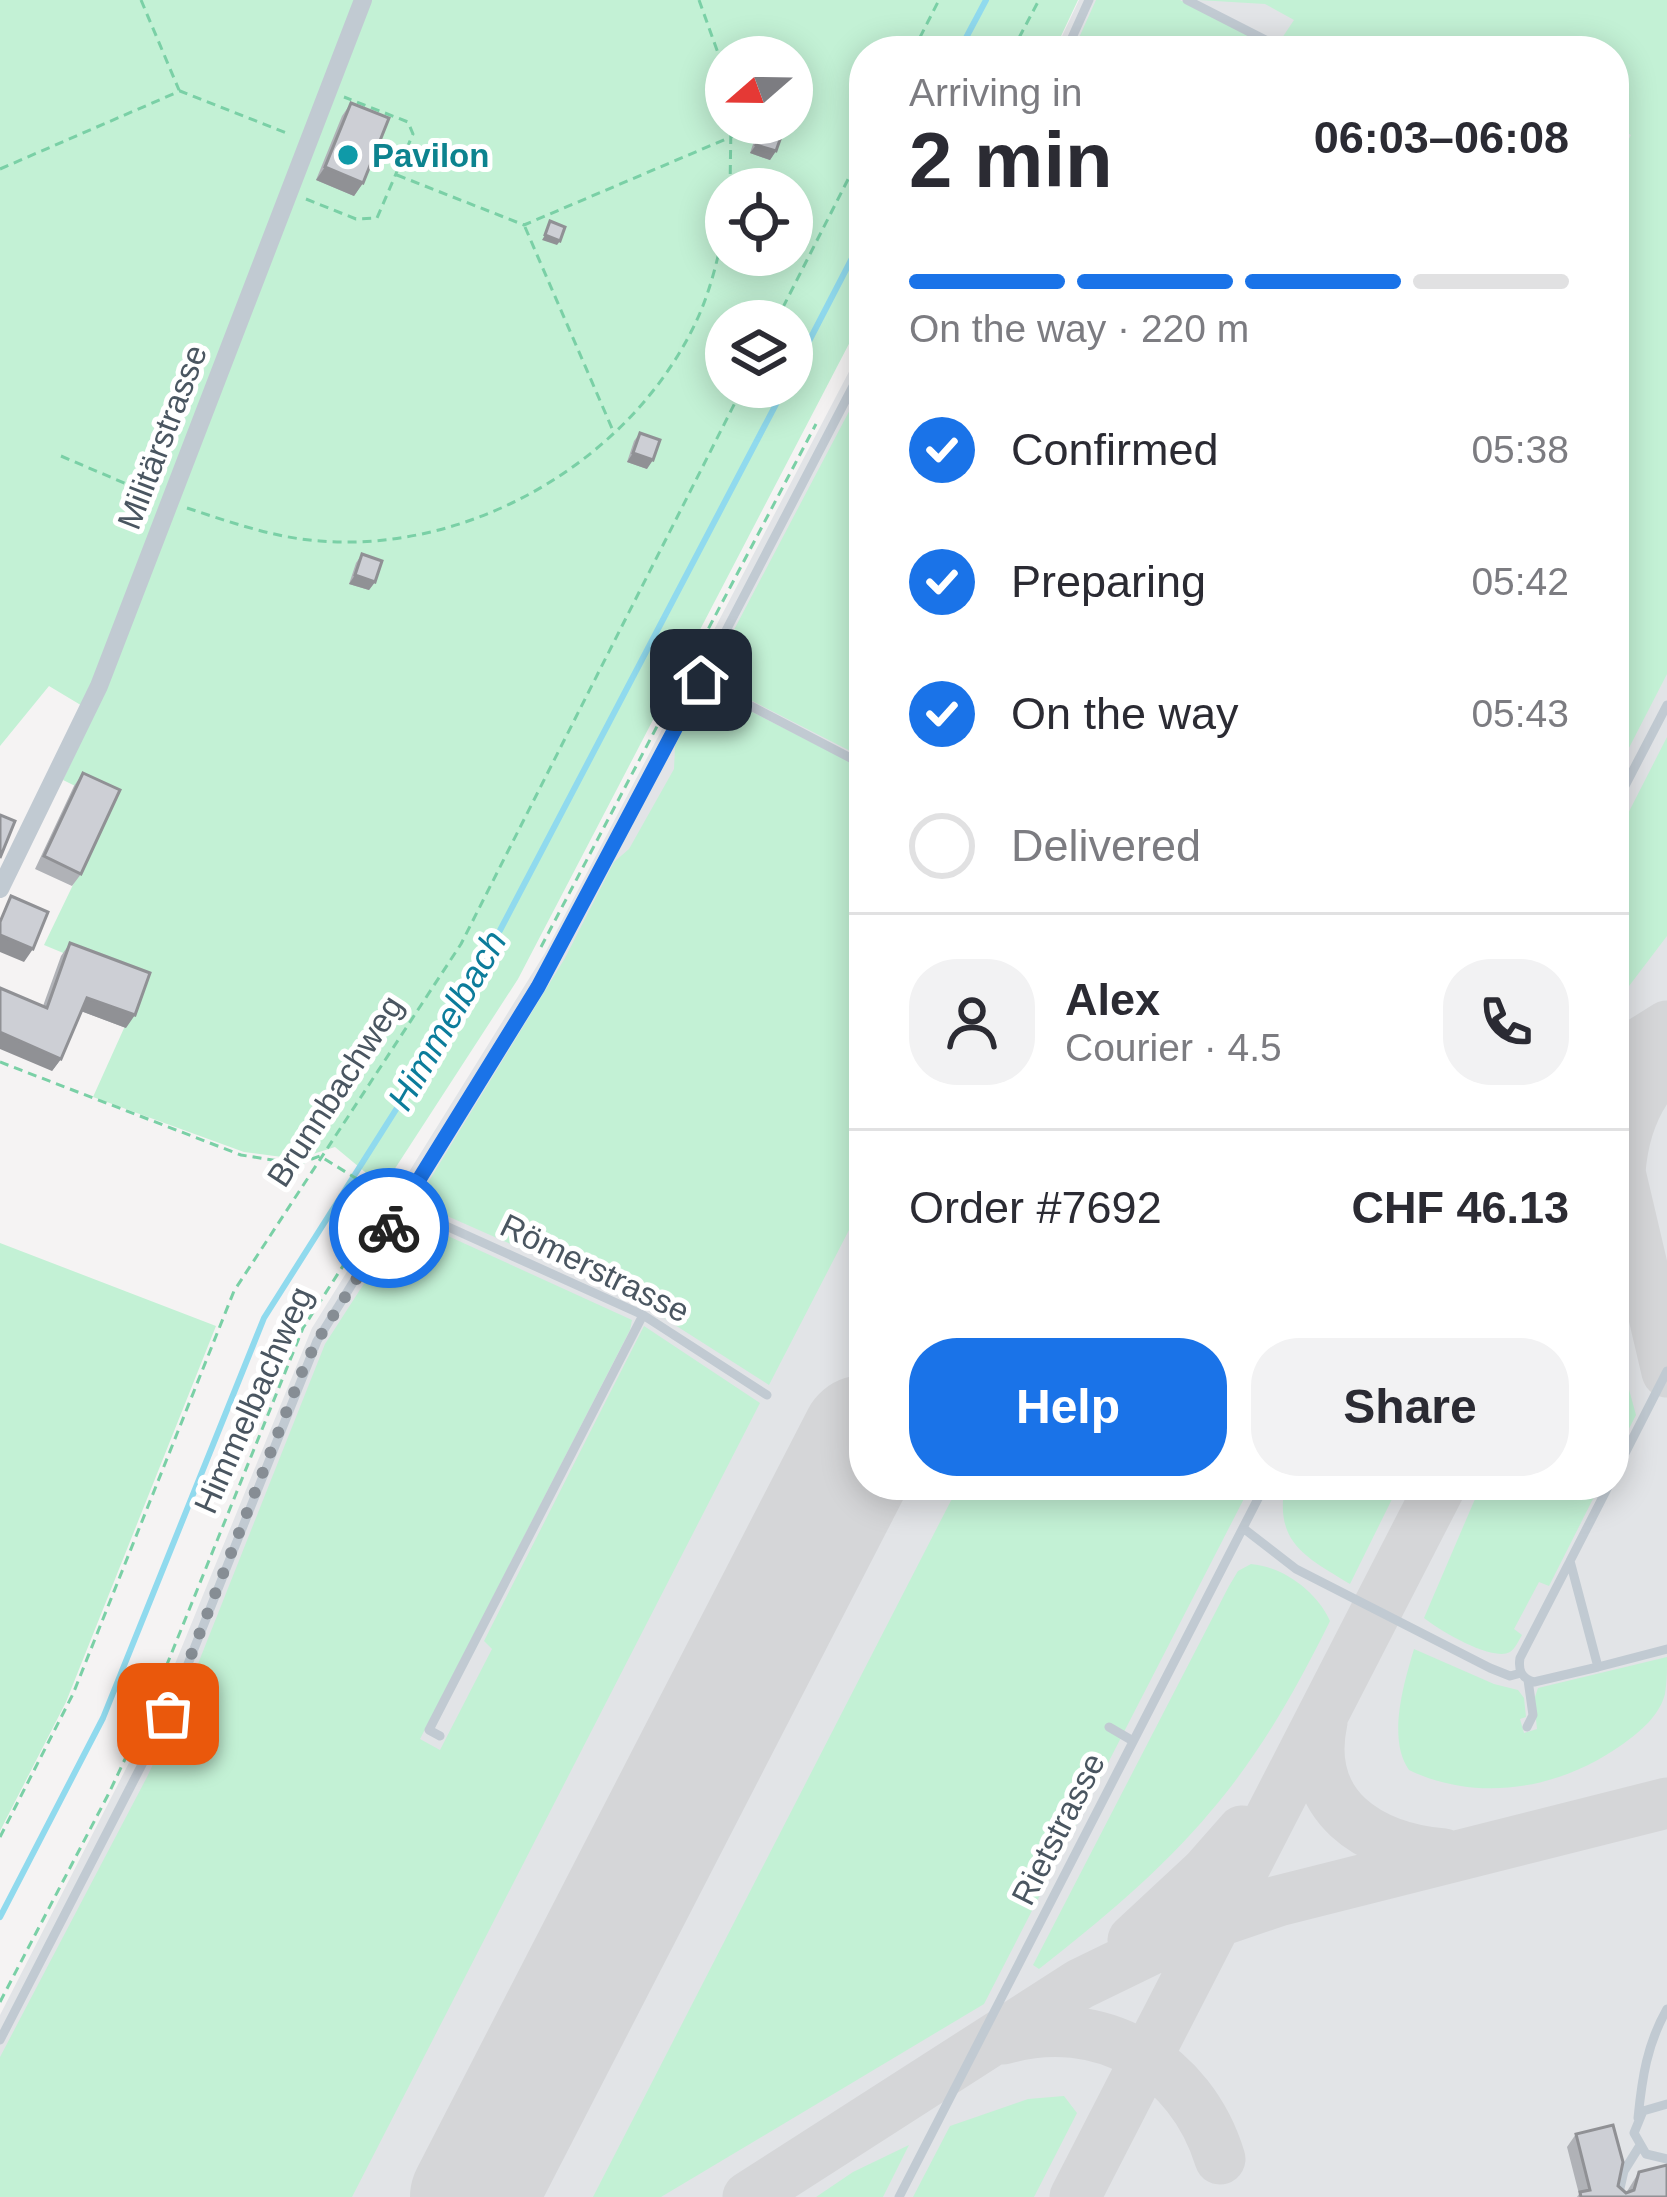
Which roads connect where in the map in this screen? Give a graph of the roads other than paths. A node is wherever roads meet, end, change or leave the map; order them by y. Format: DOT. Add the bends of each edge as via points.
graph roads {
  1 [pos="363,0"];
  2 [pos="1089,0"];
  3 [pos="1186,0"];
  4 [pos="1073,36"];
  5 [pos="1257,36"];
  6 [pos="849,394"];
  7 [pos="701,680"];
  8 [pos="1667,704"];
  9 [pos="849,757"];
  10 [pos="1629,778"];
  11 [pos="0,889"];
  12 [pos="394,1202"];
  13 [pos="643,1315"];
  14 [pos="1667,1371"];
  15 [pos="767,1395"];
  16 [pos="1629,1446"];
  17 [pos="1257,1500"];
  18 [pos="1601,1500"];
  19 [pos="1243,1528"];
  20 [pos="1570,1561"];
  21 [pos="1667,1649"];
  22 [pos="468,1654"];
  23 [pos="479,1660"];
  24 [pos="1598,1666"];
  25 [pos="1524,1676"];
  26 [pos="1527,1726"];
  27 [pos="1108,1727"];
  28 [pos="440,1736"];
  29 [pos="1133,1741"];
  30 [pos="1667,2009"];
  31 [pos="0,2040"];
  32 [pos="1667,2104"];
  33 [pos="1638,2118"];
  34 [pos="1639,2147"];
  35 [pos="1667,2159"];
  36 [pos="899,2197"];
  37 [pos="1618,2197"];
  1 -- 11 [label="street, Militärstrasse" via="99,686"];
  2 -- 4 [label="lane"];
  3 -- 5 [label="lane"];
  6 -- 7 [label="lane"];
  7 -- 9 [label="lane"];
  7 -- 12 [label="lane" via="560,947"];
  8 -- 10 [label="lane"];
  12 -- 13 [label="lane, Römerstrasse"];
  12 -- 31 [label="lane" via="317,1341 168,1714"];
  13 -- 15 [label="lane, Römerstrasse"];
  13 -- 22 [label="lane"];
  14 -- 16 [label="lane"];
  17 -- 19 [label="lane, Rietstrasse"];
  18 -- 20 [label="lane"];
  19 -- 25 [label="lane" via="1296,1569 1490,1668"];
  19 -- 29 [label="lane, Rietstrasse"];
  20 -- 24 [label="lane"];
  20 -- 25 [label="lane" via="1520,1658"];
  21 -- 24 [label="lane"];
  22 -- 23 [label="lane"];
  22 -- 28 [label="lane" via="429,1730"];
  24 -- 25 [label="lane" via="1539,1681"];
  25 -- 26 [label="lane" via="1533,1715"];
  27 -- 29 [label="lane"];
  29 -- 36 [label="lane, Rietstrasse"];
  30 -- 33 [label="lane" via="1643,2066"];
  32 -- 33 [label="lane"];
  33 -- 34 [label="lane"];
  34 -- 35 [label="lane"];
  34 -- 37 [label="lane"];
}
